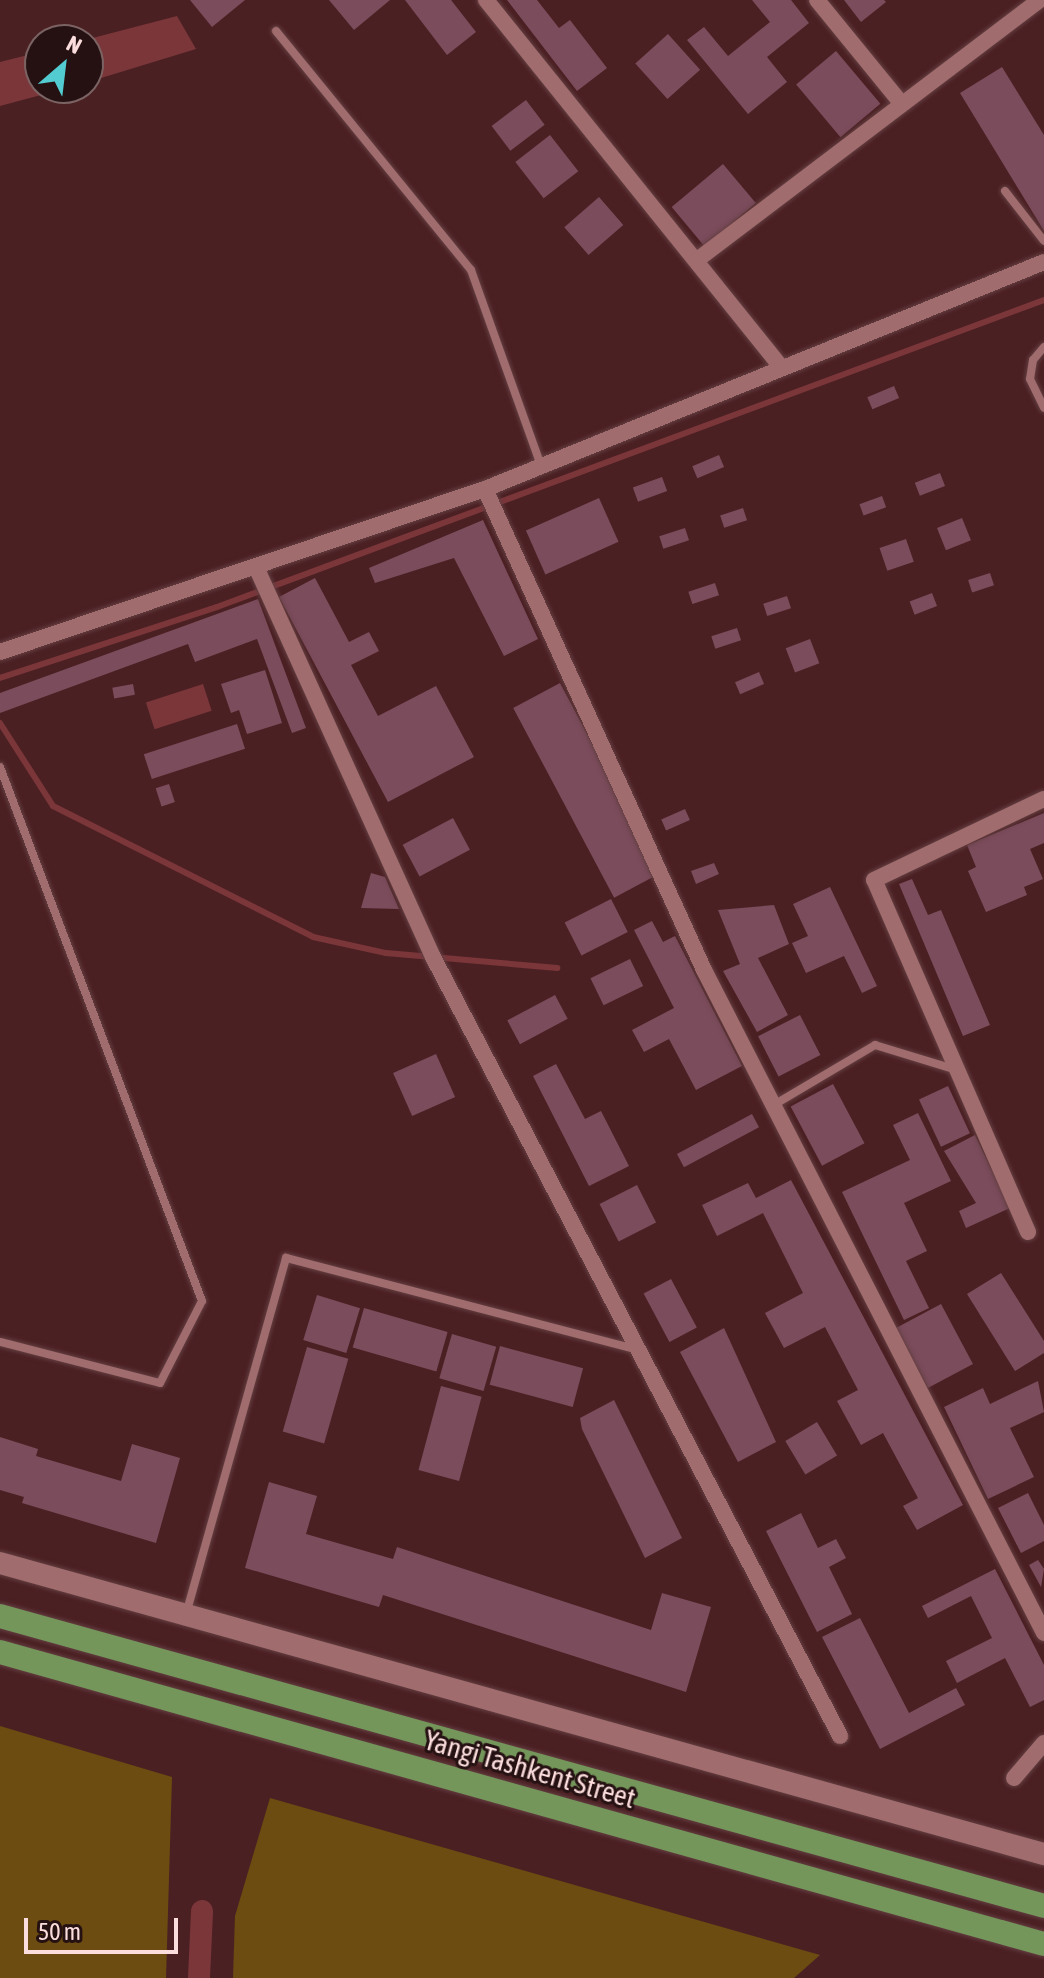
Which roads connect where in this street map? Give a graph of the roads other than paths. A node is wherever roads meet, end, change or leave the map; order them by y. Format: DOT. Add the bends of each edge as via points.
graph roads {
  1 [pos="486,0"];
  2 [pos="817,0"];
  3 [pos="1039,0"];
  4 [pos="276,31"];
  5 [pos="901,103"];
  6 [pos="1005,191"];
  7 [pos="1044,241"];
  8 [pos="697,260"];
  9 [pos="1044,262"];
  10 [pos="1044,347"];
  11 [pos="780,366"];
  12 [pos="1044,408"];
  13 [pos="541,466"];
  14 [pos="490,501"];
  15 [pos="257,569"];
  16 [pos="0,652"];
  17 [pos="0,767"];
  18 [pos="1044,799"];
  19 [pos="958,1070"];
  20 [pos="772,1106"];
  21 [pos="1028,1232"];
  22 [pos="0,1342"];
  23 [pos="638,1349"];
  24 [pos="0,1563"];
  25 [pos="185,1615"];
  26 [pos="0,1616"];
  27 [pos="1044,1633"];
  28 [pos="0,1652"];
  29 [pos="840,1736"];
  30 [pos="1044,1743"];
  31 [pos="1014,1778"];
  32 [pos="1044,1854"];
  33 [pos="1044,1906"];
  34 [pos="1044,1944"];
  1 -- 8 [label="street"];
  2 -- 5 [label="street"];
  3 -- 5 [label="street"];
  4 -- 13 [label="lane" via="471,270"];
  5 -- 8 [label="street"];
  6 -- 7 [label="lane"];
  8 -- 11 [label="street"];
  9 -- 11 [label="street"];
  10 -- 12 [label="lane" via="1033,360 1030,379"];
  11 -- 13 [label="street"];
  13 -- 14 [label="street"];
  14 -- 15 [label="street"];
  14 -- 20 [label="street"];
  15 -- 16 [label="street"];
  15 -- 23 [label="street" via="433,957"];
  17 -- 22 [label="lane" via="202,1301 160,1383"];
  18 -- 19 [label="street" via="874,880"];
  19 -- 20 [label="lane" via="875,1045"];
  19 -- 21 [label="street"];
  20 -- 27 [label="street"];
  23 -- 25 [label="lane" via="286,1258"];
  23 -- 29 [label="street"];
  24 -- 25 [label="main road"];
  25 -- 32 [label="main road"];
  26 -- 33 [label="highway, Yangi Tashkent Street"];
  28 -- 34 [label="highway, Yangi Tashkent Street"];
  30 -- 31 [label="street"];
}
